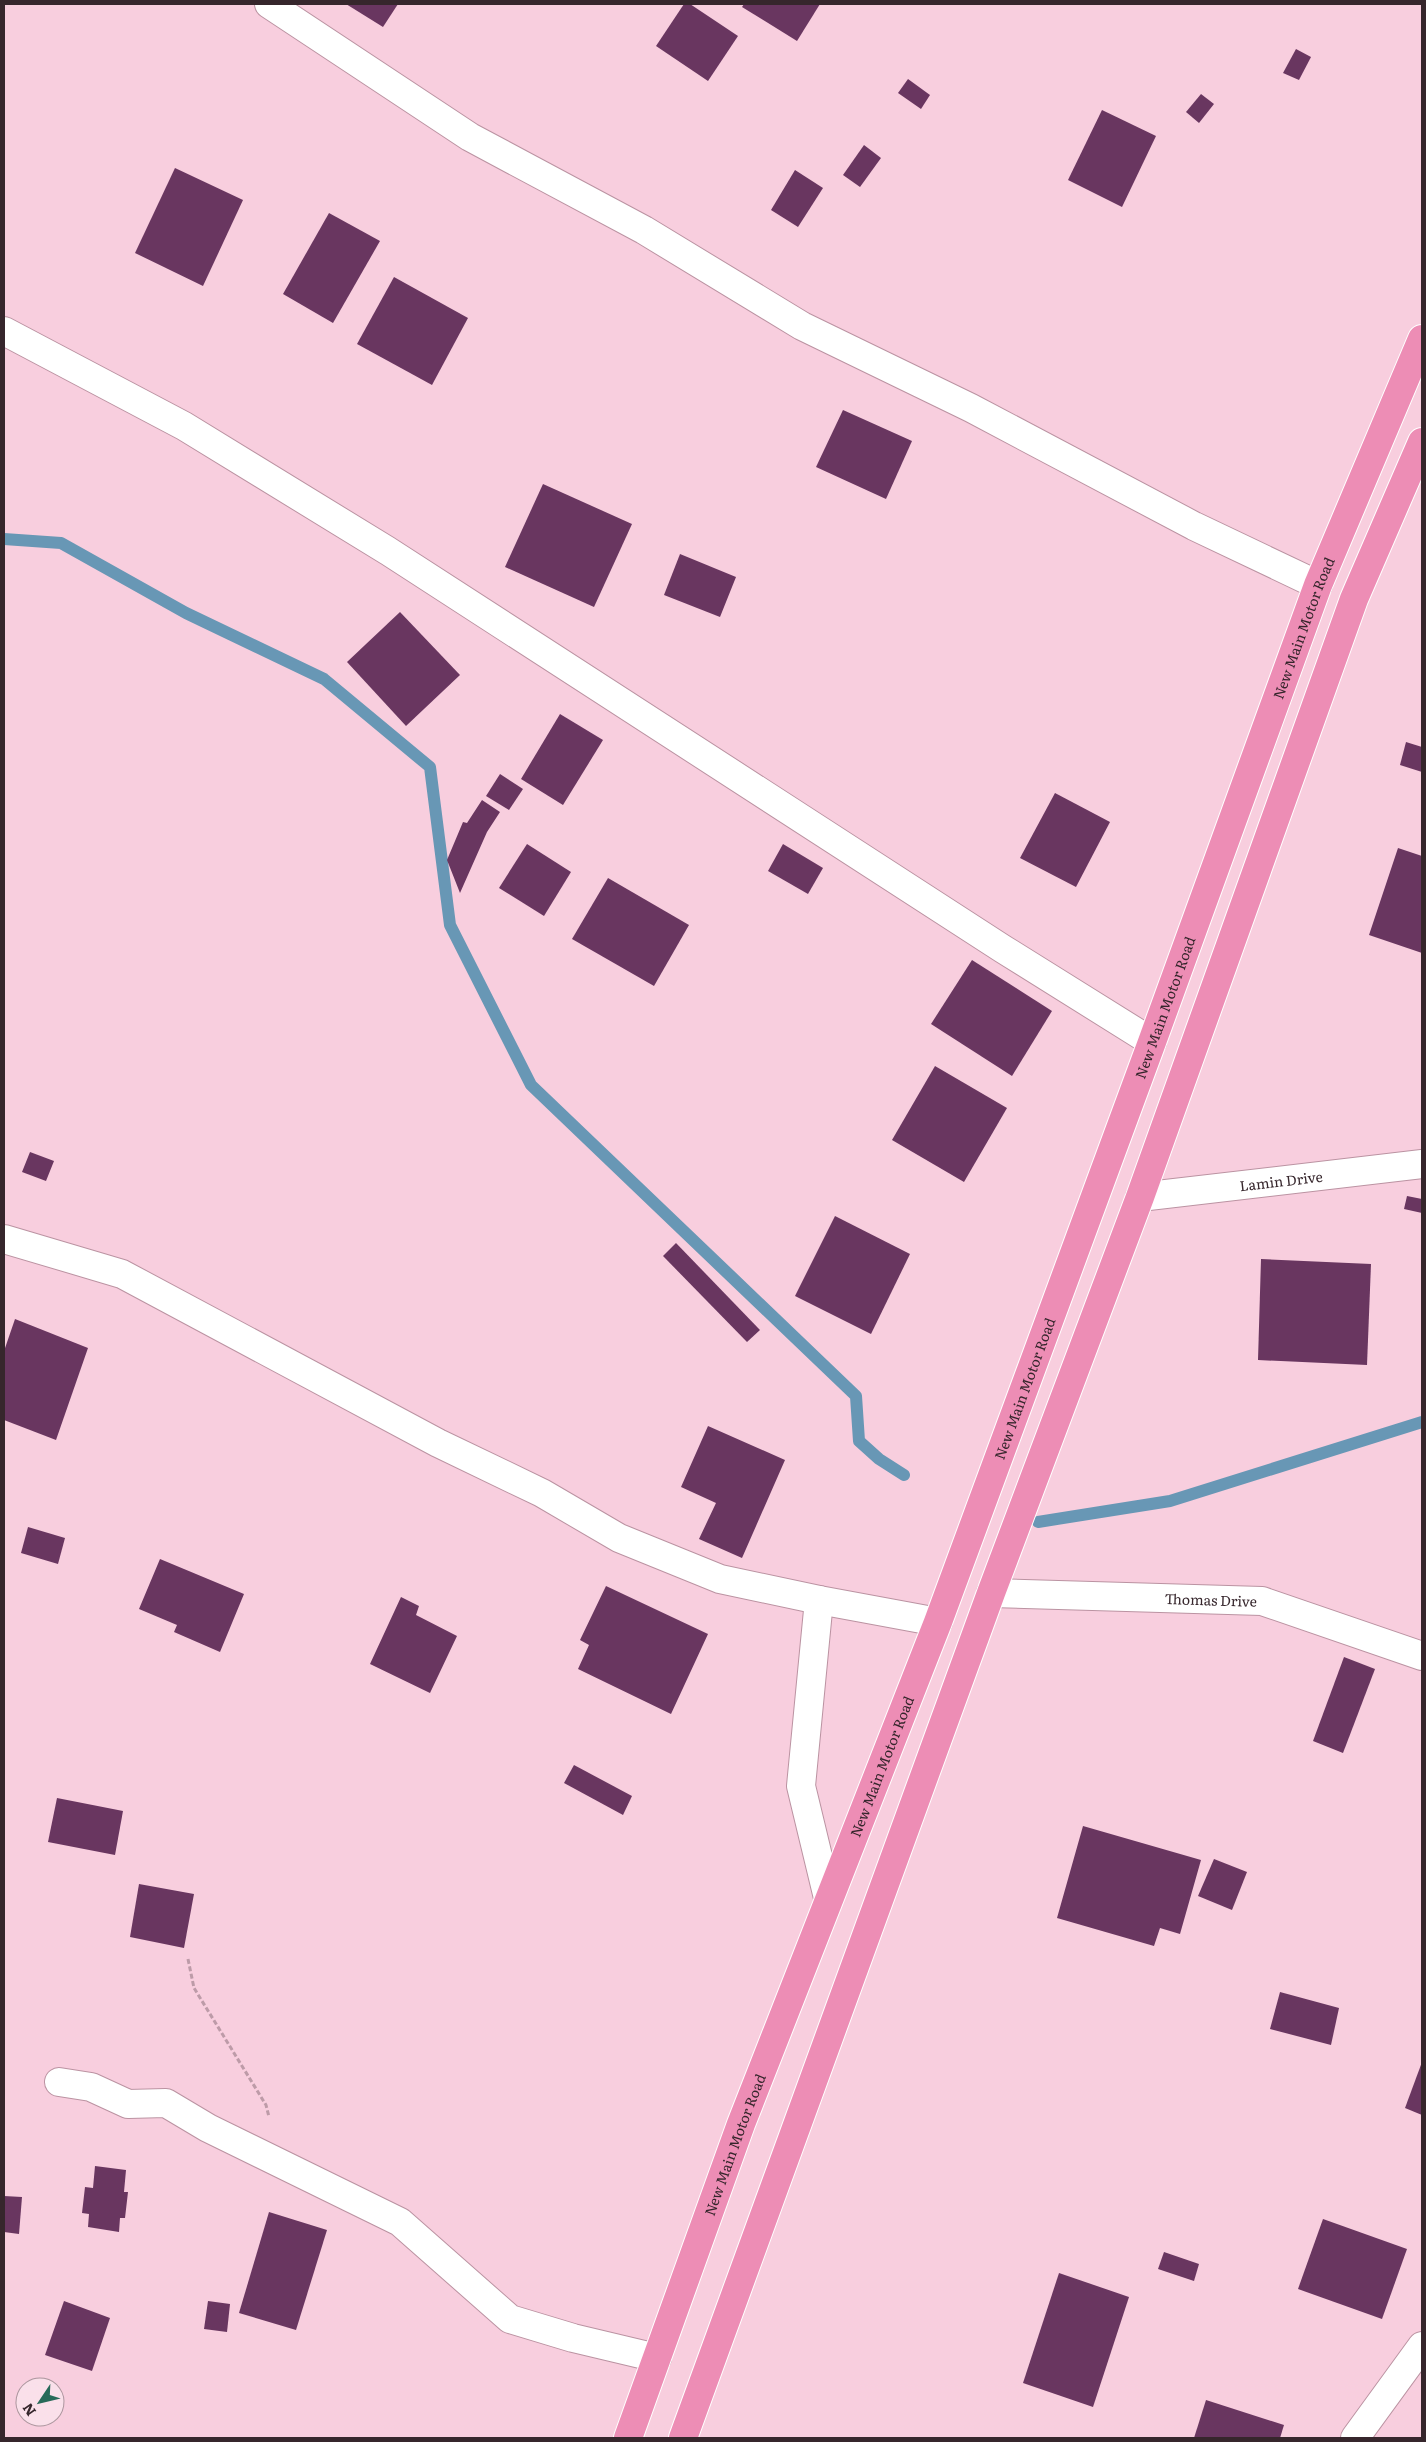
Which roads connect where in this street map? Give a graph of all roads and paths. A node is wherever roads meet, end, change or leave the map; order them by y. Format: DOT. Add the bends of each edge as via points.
graph roads {
  1 [pos="269,4"];
  2 [pos="4,331"];
  3 [pos="1422,339"];
  4 [pos="1422,442"];
  5 [pos="1318,585"];
  6 [pos="1152,1042"];
  7 [pos="1420,1158"];
  8 [pos="1140,1198"];
  9 [pos="4,1239"];
  10 [pos="991,1593"];
  11 [pos="819,1600"];
  12 [pos="938,1622"];
  13 [pos="1422,1656"];
  14 [pos="828,1898"];
  15 [pos="188,1959"];
  16 [pos="59,2082"];
  17 [pos="266,2104"];
  18 [pos="1422,2346"];
  19 [pos="657,2358"];
  20 [pos="628,2438"];
  21 [pos="683,2438"];
  22 [pos="1355,2438"];
  1 -- 5 [label="street" via="470,137 644,230 802,326 971,408 1194,526"];
  2 -- 6 [label="street" via="184,426 388,551"];
  3 -- 5 [label="highway, New Main Motor Road"];
  4 -- 8 [label="highway" via="1354,599"];
  5 -- 6 [label="highway, New Main Motor Road"];
  6 -- 12 [label="highway, New Main Motor Road"];
  7 -- 8 [label="street, Lamin Drive"];
  8 -- 10 [label="highway"];
  9 -- 11 [label="street" via="122,1274 430,1438 542,1493 619,1538 720,1579"];
  10 -- 13 [label="street, Thomas Drive" via="1262,1600"];
  10 -- 21 [label="highway"];
  11 -- 12 [label="street"];
  11 -- 14 [label="street" via="800,1786"];
  12 -- 14 [label="highway, New Main Motor Road"];
  14 -- 19 [label="highway, New Main Motor Road" via="741,2124"];
  15 -- 17 [label="path" via="194,1988"];
  16 -- 19 [label="street" via="91,2087 128,2104 166,2103 208,2128 400,2222 510,2319"];
  18 -- 22 [label="street"];
  19 -- 20 [label="highway, New Main Motor Road"];
}
